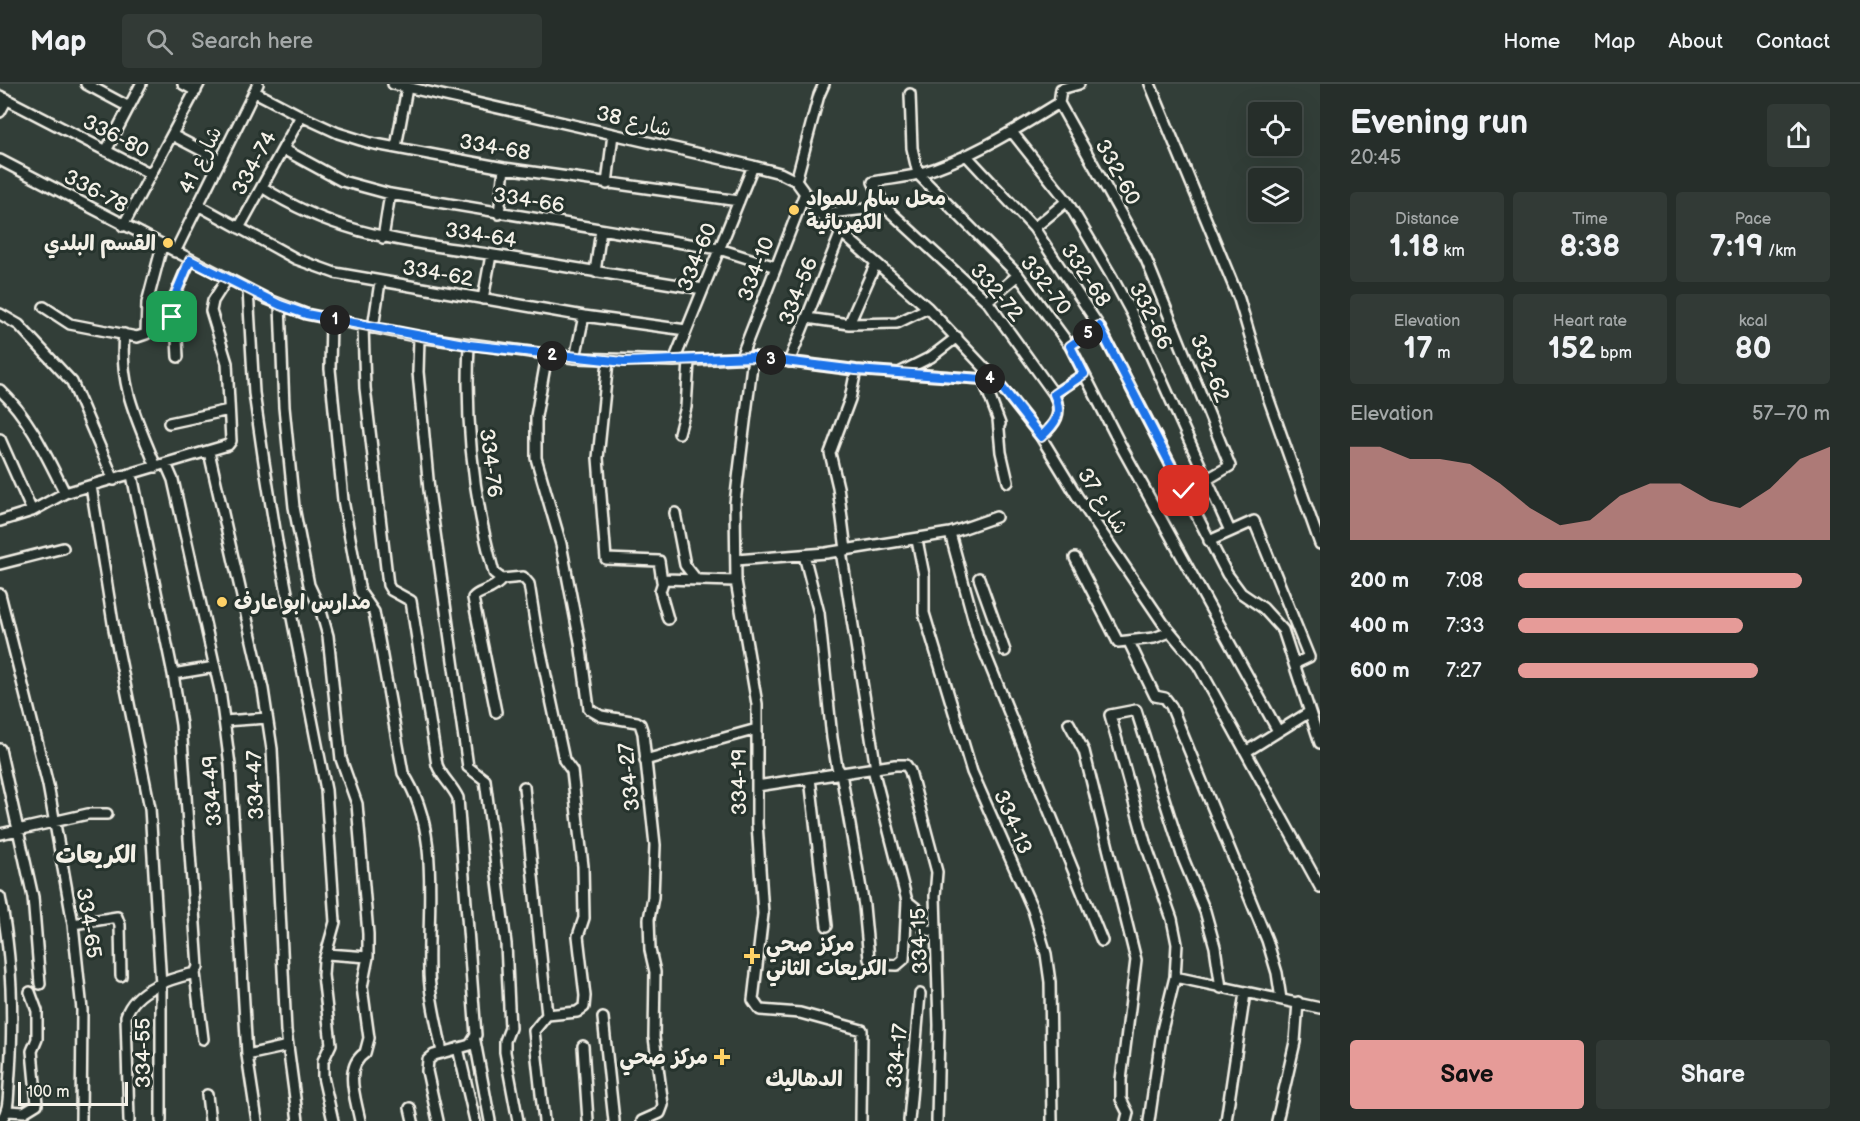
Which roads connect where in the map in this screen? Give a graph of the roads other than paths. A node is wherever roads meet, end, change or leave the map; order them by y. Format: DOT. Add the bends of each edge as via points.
graph roads {
  1 [pos="86,84"];
  2 [pos="141,84"];
  3 [pos="183,84"];
  4 [pos="393,84"];
  5 [pos="824,84"];
  6 [pos="1079,84"];
  7 [pos="1150,84"];
  8 [pos="198,87"];
  9 [pos="1059,87"];
  10 [pos="257,88"];
  11 [pos="407,88"];
  12 [pos="910,94"];
  13 [pos="3,98"];
  14 [pos="1059,103"];
  15 [pos="129,107"];
  16 [pos="0,112"];
  17 [pos="301,116"];
  18 [pos="1012,132"];
  19 [pos="613,134"];
  20 [pos="172,135"];
  21 [pos="396,147"];
  22 [pos="283,149"];
  23 [pos="106,151"];
  24 [pos="966,155"];
  25 [pos="0,160"];
  26 [pos="220,160"];
  27 [pos="753,166"];
  28 [pos="504,168"];
  29 [pos="151,174"];
  30 [pos="918,174"];
  31 [pos="796,181"];
  32 [pos="607,184"];
  33 [pos="262,187"];
  34 [pos="805,193"];
  35 [pos="390,194"];
  36 [pos="739,201"];
  37 [pos="1067,201"];
  38 [pos="198,205"];
  39 [pos="885,207"];
  40 [pos="499,214"];
  41 [pos="820,214"];
  42 [pos="123,226"];
  43 [pos="239,228"];
  44 [pos="1034,228"];
  45 [pos="601,230"];
  46 [pos="841,232"];
  47 [pos="383,238"];
  48 [pos="162,246"];
  49 [pos="719,249"];
  50 [pos="175,252"];
  51 [pos="491,255"];
  52 [pos="1146,258"];
  53 [pos="190,260"];
  54 [pos="876,263"];
  55 [pos="776,267"];
  56 [pos="595,272"];
  57 [pos="1018,275"];
  58 [pos="227,279"];
  59 [pos="380,282"];
  60 [pos="703,289"];
  61 [pos="248,290"];
  62 [pos="483,299"];
  63 [pos="987,301"];
  64 [pos="280,305"];
  65 [pos="44,307"];
  66 [pos="928,308"];
  67 [pos="0,314"];
  68 [pos="584,316"];
  69 [pos="807,318"];
  70 [pos="331,320"];
  71 [pos="849,324"];
  72 [pos="1099,326"];
  73 [pos="368,327"];
  74 [pos="686,330"];
  75 [pos="124,334"];
  76 [pos="419,337"];
  77 [pos="957,337"];
  78 [pos="469,345"];
  79 [pos="1070,346"];
  80 [pos="547,355"];
  81 [pos="178,357"];
  82 [pos="741,357"];
  83 [pos="753,357"];
  84 [pos="575,358"];
  85 [pos="608,360"];
  86 [pos="689,360"];
  87 [pos="674,361"];
  88 [pos="789,362"];
  89 [pos="856,370"];
  90 [pos="899,373"];
  91 [pos="1084,374"];
  92 [pos="983,379"];
  93 [pos="996,380"];
  94 [pos="0,390"];
  95 [pos="1054,394"];
  96 [pos="229,410"];
  97 [pos="998,419"];
  98 [pos="169,423"];
  99 [pos="679,433"];
  100 [pos="1006,437"];
  101 [pos="1041,437"];
  102 [pos="0,439"];
  103 [pos="209,452"];
  104 [pos="166,464"];
  105 [pos="156,467"];
  106 [pos="132,475"];
  107 [pos="114,480"];
  108 [pos="1206,480"];
  109 [pos="1008,482"];
  110 [pos="91,486"];
  111 [pos="65,493"];
  112 [pos="32,511"];
  113 [pos="675,513"];
  114 [pos="996,517"];
  115 [pos="0,521"];
  116 [pos="1230,531"];
  117 [pos="950,533"];
  118 [pos="917,540"];
  119 [pos="1209,541"];
  120 [pos="1320,544"];
  121 [pos="63,548"];
  122 [pos="844,550"];
  123 [pos="804,555"];
  124 [pos="1076,558"];
  125 [pos="736,560"];
  126 [pos="0,564"];
  127 [pos="979,578"];
  128 [pos="502,579"];
  129 [pos="696,579"];
  130 [pos="662,581"];
  131 [pos="736,581"];
  132 [pos="0,594"];
  133 [pos="668,619"];
  134 [pos="998,629"];
  135 [pos="1170,632"];
  136 [pos="978,636"];
  137 [pos="1129,642"];
  138 [pos="1005,651"];
  139 [pos="1294,664"];
  140 [pos="215,667"];
  141 [pos="173,675"];
  142 [pos="496,712"];
  143 [pos="1308,713"];
  144 [pos="267,718"];
  145 [pos="224,721"];
  146 [pos="1069,723"];
  147 [pos="757,729"];
  148 [pos="1278,731"];
  149 [pos="1320,742"];
  150 [pos="0,749"];
  151 [pos="1247,751"];
  152 [pos="645,760"];
  153 [pos="874,769"];
  154 [pos="841,773"];
  155 [pos="810,778"];
  156 [pos="757,786"];
  157 [pos="524,787"];
  158 [pos="107,814"];
  159 [pos="53,821"];
  160 [pos="19,830"];
  161 [pos="0,834"];
  162 [pos="1320,887"];
  163 [pos="0,897"];
  164 [pos="907,901"];
  165 [pos="73,924"];
  166 [pos="827,926"];
  167 [pos="936,933"];
  168 [pos="1102,941"];
  169 [pos="327,954"];
  170 [pos="368,957"];
  171 [pos="195,973"];
  172 [pos="121,976"];
  173 [pos="1175,978"];
  174 [pos="40,984"];
  175 [pos="161,985"];
  176 [pos="1221,988"];
  177 [pos="30,992"];
  178 [pos="1245,993"];
  179 [pos="920,994"];
  180 [pos="1281,999"];
  181 [pos="1298,1002"];
  182 [pos="1320,1008"];
  183 [pos="547,1015"];
  184 [pos="603,1018"];
  185 [pos="203,1039"];
  186 [pos="475,1041"];
  187 [pos="288,1046"];
  188 [pos="583,1046"];
  189 [pos="458,1048"];
  190 [pos="442,1053"];
  191 [pos="247,1055"];
  192 [pos="207,1095"];
  193 [pos="410,1107"];
  194 [pos="8,1111"];
  195 [pos="2,1121"];
  196 [pos="81,1121"];
  197 [pos="129,1121"];
  198 [pos="161,1121"];
  199 [pos="210,1121"];
  200 [pos="257,1121"];
  201 [pos="298,1121"];
  202 [pos="333,1121"];
  203 [pos="360,1121"];
  204 [pos="413,1121"];
  205 [pos="438,1121"];
  206 [pos="475,1121"];
  207 [pos="490,1121"];
  208 [pos="518,1121"];
  209 [pos="544,1121"];
  210 [pos="588,1121"];
  211 [pos="614,1121"];
  212 [pos="642,1121"];
  213 [pos="861,1121"];
  214 [pos="909,1121"];
  215 [pos="937,1121"];
  216 [pos="1052,1121"];
  217 [pos="1126,1121"];
  218 [pos="1149,1121"];
  219 [pos="1226,1121"];
  220 [pos="1277,1121"];
  1 -- 15 [label="street"];
  2 -- 15 [label="street"];
  3 -- 8 [label="street"];
  4 -- 11 [label="street, شارع 38"];
  5 -- 31 [label="street"];
  6 -- 9 [label="street"];
  7 -- 120 [label="street" via="1239,299 1268,397"];
  8 -- 20 [label="street"];
  9 -- 14 [label="street"];
  10 -- 17 [label="street, 334-68"];
  10 -- 26 [label="street, شارع 41"];
  11 -- 19 [label="street, شارع 38"];
  11 -- 21 [label="street"];
  12 -- 30 [label="street" via="912,148"];
  13 -- 16 [label="street"];
  13 -- 23 [label="street, 336-80"];
  14 -- 18 [label="street"];
  14 -- 52 [label="street, 332-60"];
  15 -- 23 [label="street"];
  17 -- 21 [label="street, 334-68" via="338,133"];
  17 -- 22 [label="street, 334-74"];
  18 -- 24 [label="street"];
  18 -- 37 [label="street, 332-66"];
  19 -- 27 [label="street, شارع 38"];
  19 -- 32 [label="street"];
  20 -- 26 [label="street"];
  20 -- 29 [label="street"];
  21 -- 28 [label="street, 334-68"];
  22 -- 33 [label="street, 334-74"];
  22 -- 35 [label="street, 334-66" via="342,181"];
  23 -- 29 [label="street, 336-80"];
  24 -- 30 [label="street"];
  24 -- 44 [label="street, 332-68"];
  25 -- 42 [label="street, 336-78"];
  26 -- 38 [label="street, شارع 41"];
  27 -- 31 [label="street, شارع 38"];
  27 -- 36 [label="street, 334-60"];
  28 -- 32 [label="street, 334-68"];
  28 -- 40 [label="street"];
  29 -- 42 [label="street"];
  30 -- 39 [label="street, 332-72" via="873,182"];
  30 -- 57 [label="street, 332-70"];
  31 -- 34 [label="street, شارع 37"];
  32 -- 36 [label="street, 334-68"];
  33 -- 43 [label="street, 334-74"];
  33 -- 47 [label="street, 334-64" via="317,218"];
  34 -- 41 [label="street, شارع 37"];
  34 -- 55 [label="street, 334-10"];
  35 -- 40 [label="street, 334-66"];
  35 -- 47 [label="street"];
  36 -- 49 [label="street, 334-60"];
  37 -- 44 [label="street"];
  37 -- 108 [label="street, 332-66" via="1132,314"];
  38 -- 43 [label="street, 334-62"];
  38 -- 50 [label="street, شارع 41"];
  39 -- 41 [label="street"];
  39 -- 63 [label="street, 332-72"];
  40 -- 45 [label="street, 334-66"];
  41 -- 46 [label="street, شارع 37"];
  42 -- 48 [label="street, 336-78"];
  43 -- 59 [label="street, 334-62" via="296,260"];
  44 -- 72 [label="street, 332-68"];
  45 -- 49 [label="street, 334-66"];
  45 -- 56 [label="street"];
  46 -- 54 [label="street, شارع 37"];
  46 -- 69 [label="street, 334-56"];
  47 -- 51 [label="street, 334-64"];
  48 -- 50 [label="street, 336-78"];
  48 -- 75 [label="street" via="147,303 146,334"];
  49 -- 55 [label="street, 334-66"];
  49 -- 60 [label="street, 334-60"];
  50 -- 53 [label="street, 336-78"];
  51 -- 56 [label="street, 334-64"];
  51 -- 62 [label="street"];
  52 -- 108 [label="street, 332-62" via="1230,466"];
  53 -- 58 [label="street, 336-78"];
  53 -- 81 [label="street" via="169,310 177,321"];
  54 -- 66 [label="street, شارع 37"];
  54 -- 71 [label="street"];
  55 -- 82 [label="street, 334-10"];
  56 -- 60 [label="street, 334-64"];
  57 -- 63 [label="street"];
  57 -- 79 [label="street, 332-70"];
  58 -- 61 [label="street, 336-78"];
  58 -- 96 [label="street" via="213,301 212,311 227,363"];
  59 -- 62 [label="street, 334-62"];
  59 -- 73 [label="street"];
  60 -- 74 [label="street, 334-60"];
  61 -- 64 [label="street, 336-78"];
  61 -- 169 [label="street" via="254,393 264,462 326,790 335,922"];
  62 -- 68 [label="street, 334-62"];
  63 -- 95 [label="street, 332-72"];
  64 -- 70 [label="street, 336-78"];
  64 -- 170 [label="street" via="284,407 294,507 309,585 328,636 341,759 357,804"];
  65 -- 75 [label="street" via="70,324"];
  66 -- 71 [label="street" via="897,323"];
  66 -- 77 [label="street, شارع 37"];
  67 -- 107 [label="street" via="19,325 72,382"];
  68 -- 74 [label="street, 334-62"];
  68 -- 84 [label="street"];
  69 -- 71 [label="street"];
  69 -- 88 [label="street, 334-56"];
  70 -- 73 [label="street, 336-78"];
  70 -- 190 [label="street" via="330,369 345,512 360,592 374,612 403,773 417,793 423,814 431,888 429,973"];
  72 -- 79 [label="street"];
  72 -- 119 [label="street, 332-68"];
  73 -- 76 [label="street, 336-78"];
  73 -- 186 [label="street" via="365,388 388,585 411,601 437,765 441,777 450,783 458,798"];
  74 -- 87 [label="street, 334-60"];
  75 -- 105 [label="street" via="121,362 128,396"];
  76 -- 78 [label="street, 336-78"];
  76 -- 208 [label="street" via="418,372 429,490 468,767 485,780 506,944 510,1028 505,1052"];
  77 -- 90 [label="street" via="931,357"];
  77 -- 93 [label="street, شارع 37"];
  78 -- 80 [label="street, 336-78"];
  78 -- 128 [label="street, 334-76" via="467,396 475,491 494,573"];
  79 -- 91 [label="street, 332-70"];
  80 -- 84 [label="street, 336-78"];
  80 -- 152 [label="street, 334-27" via="536,416 536,458 561,544 589,709 593,714 640,724"];
  82 -- 83 [label="street, 336-78"];
  82 -- 86 [label="street, 336-78"];
  83 -- 88 [label="street, 336-78"];
  83 -- 125 [label="street, 334-19" via="735,503"];
  84 -- 85 [label="street, 336-78"];
  85 -- 87 [label="street, 336-78"];
  85 -- 130 [label="street" via="597,458 606,559 659,561"];
  86 -- 87 [label="street, 336-78"];
  86 -- 99 [label="street" via="686,407"];
  88 -- 89 [label="street, 336-78"];
  89 -- 90 [label="street, 336-78"];
  89 -- 122 [label="street" via="830,453 838,487"];
  90 -- 92 [label="street, 336-78"];
  91 -- 95 [label="street"];
  91 -- 148 [label="street, 332-70"];
  92 -- 93 [label="street, 336-78"];
  92 -- 97 [label="street"];
  93 -- 101 [label="street, شارع 37"];
  94 -- 111 [label="street" via="11,400 42,448"];
  95 -- 101 [label="street" via="1059,417"];
  96 -- 98 [label="street"];
  96 -- 103 [label="street" via="231,441"];
  97 -- 100 [label="street"];
  97 -- 109 [label="street"];
  101 -- 135 [label="street, شارع 37"];
  102 -- 112 [label="street"];
  103 -- 104 [label="street"];
  103 -- 144 [label="street, 334-47"];
  104 -- 105 [label="street"];
  104 -- 140 [label="street, 334-49" via="173,480"];
  105 -- 106 [label="street"];
  106 -- 107 [label="street"];
  106 -- 141 [label="street"];
  107 -- 110 [label="street"];
  108 -- 116 [label="street, 332-66"];
  110 -- 111 [label="street"];
  110 -- 175 [label="street, 334-55" via="114,629 150,808"];
  111 -- 112 [label="street"];
  112 -- 115 [label="street"];
  113 -- 129 [label="street" via="685,565"];
  114 -- 117 [label="street"];
  116 -- 119 [label="street"];
  116 -- 139 [label="street" via="1254,520 1309,657"];
  117 -- 118 [label="street"];
  117 -- 136 [label="street"];
  118 -- 122 [label="street"];
  118 -- 216 [label="street, 334-13" via="924,575 924,613 972,772 1033,910 1046,954"];
  119 -- 139 [label="street, 332-68" via="1241,593 1263,608 1283,630"];
  121 -- 126 [label="street"];
  122 -- 123 [label="street"];
  122 -- 153 [label="street"];
  123 -- 125 [label="street"];
  123 -- 154 [label="street" via="819,614 832,738"];
  124 -- 137 [label="street" via="1117,641"];
  125 -- 131 [label="street, 334-19"];
  127 -- 134 [label="street"];
  128 -- 142 [label="street" via="494,589 473,598"];
  128 -- 183 [label="street" via="523,577 529,584 564,760 572,771 583,866 584,918 578,936 584,1007 577,1012"];
  129 -- 130 [label="street"];
  129 -- 131 [label="street"];
  130 -- 133 [label="street" via="660,591"];
  131 -- 147 [label="street, 334-19" via="757,704"];
  132 -- 159 [label="street, 334-65" via="48,785"];
  134 -- 136 [label="street"];
  134 -- 138 [label="street"];
  135 -- 137 [label="street"];
  135 -- 151 [label="street, شارع 37" via="1197,665"];
  136 -- 168 [label="street"];
  137 -- 180 [label="street" via="1155,696 1165,698 1171,706 1269,947"];
  139 -- 143 [label="street, 332-68"];
  140 -- 141 [label="street"];
  140 -- 145 [label="street, 334-49"];
  141 -- 171 [label="street" via="188,820 198,967"];
  143 -- 148 [label="street"];
  143 -- 149 [label="street, 332-68"];
  144 -- 145 [label="street"];
  144 -- 187 [label="street, 334-47" via="272,749"];
  145 -- 191 [label="street, 334-49"];
  146 -- 217 [label="street" via="1084,751 1136,960 1121,1080"];
  147 -- 152 [label="street"];
  147 -- 156 [label="street, 334-19"];
  148 -- 151 [label="street"];
  150 -- 160 [label="street"];
  151 -- 162 [label="street, شارع 37"];
  152 -- 212 [label="street, 334-27" via="654,845 649,919 655,972 654,1037 663,1105 660,1113"];
  153 -- 154 [label="street"];
  153 -- 164 [label="street"];
  153 -- 167 [label="street, 334-15" via="906,765 910,771 937,872"];
  154 -- 155 [label="street"];
  154 -- 164 [label="street" via="872,963 903,963"];
  155 -- 156 [label="street"];
  155 -- 166 [label="street"];
  156 -- 213 [label="street, 334-19" via="763,914 753,1000 760,1010 800,1013 862,1030"];
  157 -- 183 [label="street"];
  158 -- 159 [label="street"];
  159 -- 160 [label="street"];
  159 -- 165 [label="street, 334-65"];
  160 -- 161 [label="street"];
  160 -- 174 [label="street" via="38,927"];
  163 -- 194 [label="street" via="9,940 12,1012 13,1062"];
  164 -- 167 [label="street" via="922,913 924,929"];
  165 -- 172 [label="street" via="117,917"];
  165 -- 196 [label="street, 334-65" via="82,1010"];
  167 -- 215 [label="street, 334-15"];
  169 -- 170 [label="street"];
  169 -- 202 [label="street" via="323,975 332,1044 323,1061 323,1077"];
  170 -- 203 [label="street" via="362,987 369,1038 365,1053 356,1058 352,1067"];
  171 -- 175 [label="street"];
  171 -- 185 [label="street"];
  173 -- 176 [label="street"];
  173 -- 176 [label="street" via="1177,944 1172,919 1109,717 1132,709 1150,749 1205,911"];
  173 -- 218 [label="street" via="1162,1030"];
  175 -- 197 [label="street" via="135,999 126,1016"];
  175 -- 198 [label="street, 334-55"];
  176 -- 178 [label="street"];
  177 -- 194 [label="street" via="37,1011 37,1040 32,1051 37,1104 24,1112"];
  178 -- 180 [label="street"];
  178 -- 219 [label="street"];
  179 -- 214 [label="street, 334-17"];
  180 -- 181 [label="street"];
  181 -- 182 [label="street"];
  181 -- 220 [label="street" via="1295,1042"];
  183 -- 209 [label="street" via="534,1031"];
  184 -- 211 [label="street"];
  186 -- 189 [label="street"];
  186 -- 207 [label="street"];
  187 -- 191 [label="street"];
  187 -- 201 [label="street, 334-47"];
  188 -- 210 [label="street"];
  189 -- 190 [label="street"];
  189 -- 206 [label="street"];
  190 -- 205 [label="street" via="428,1060 427,1071"];
  191 -- 200 [label="street, 334-49"];
  192 -- 199 [label="street"];
  193 -- 204 [label="street"];
  194 -- 195 [label="street"];
}
